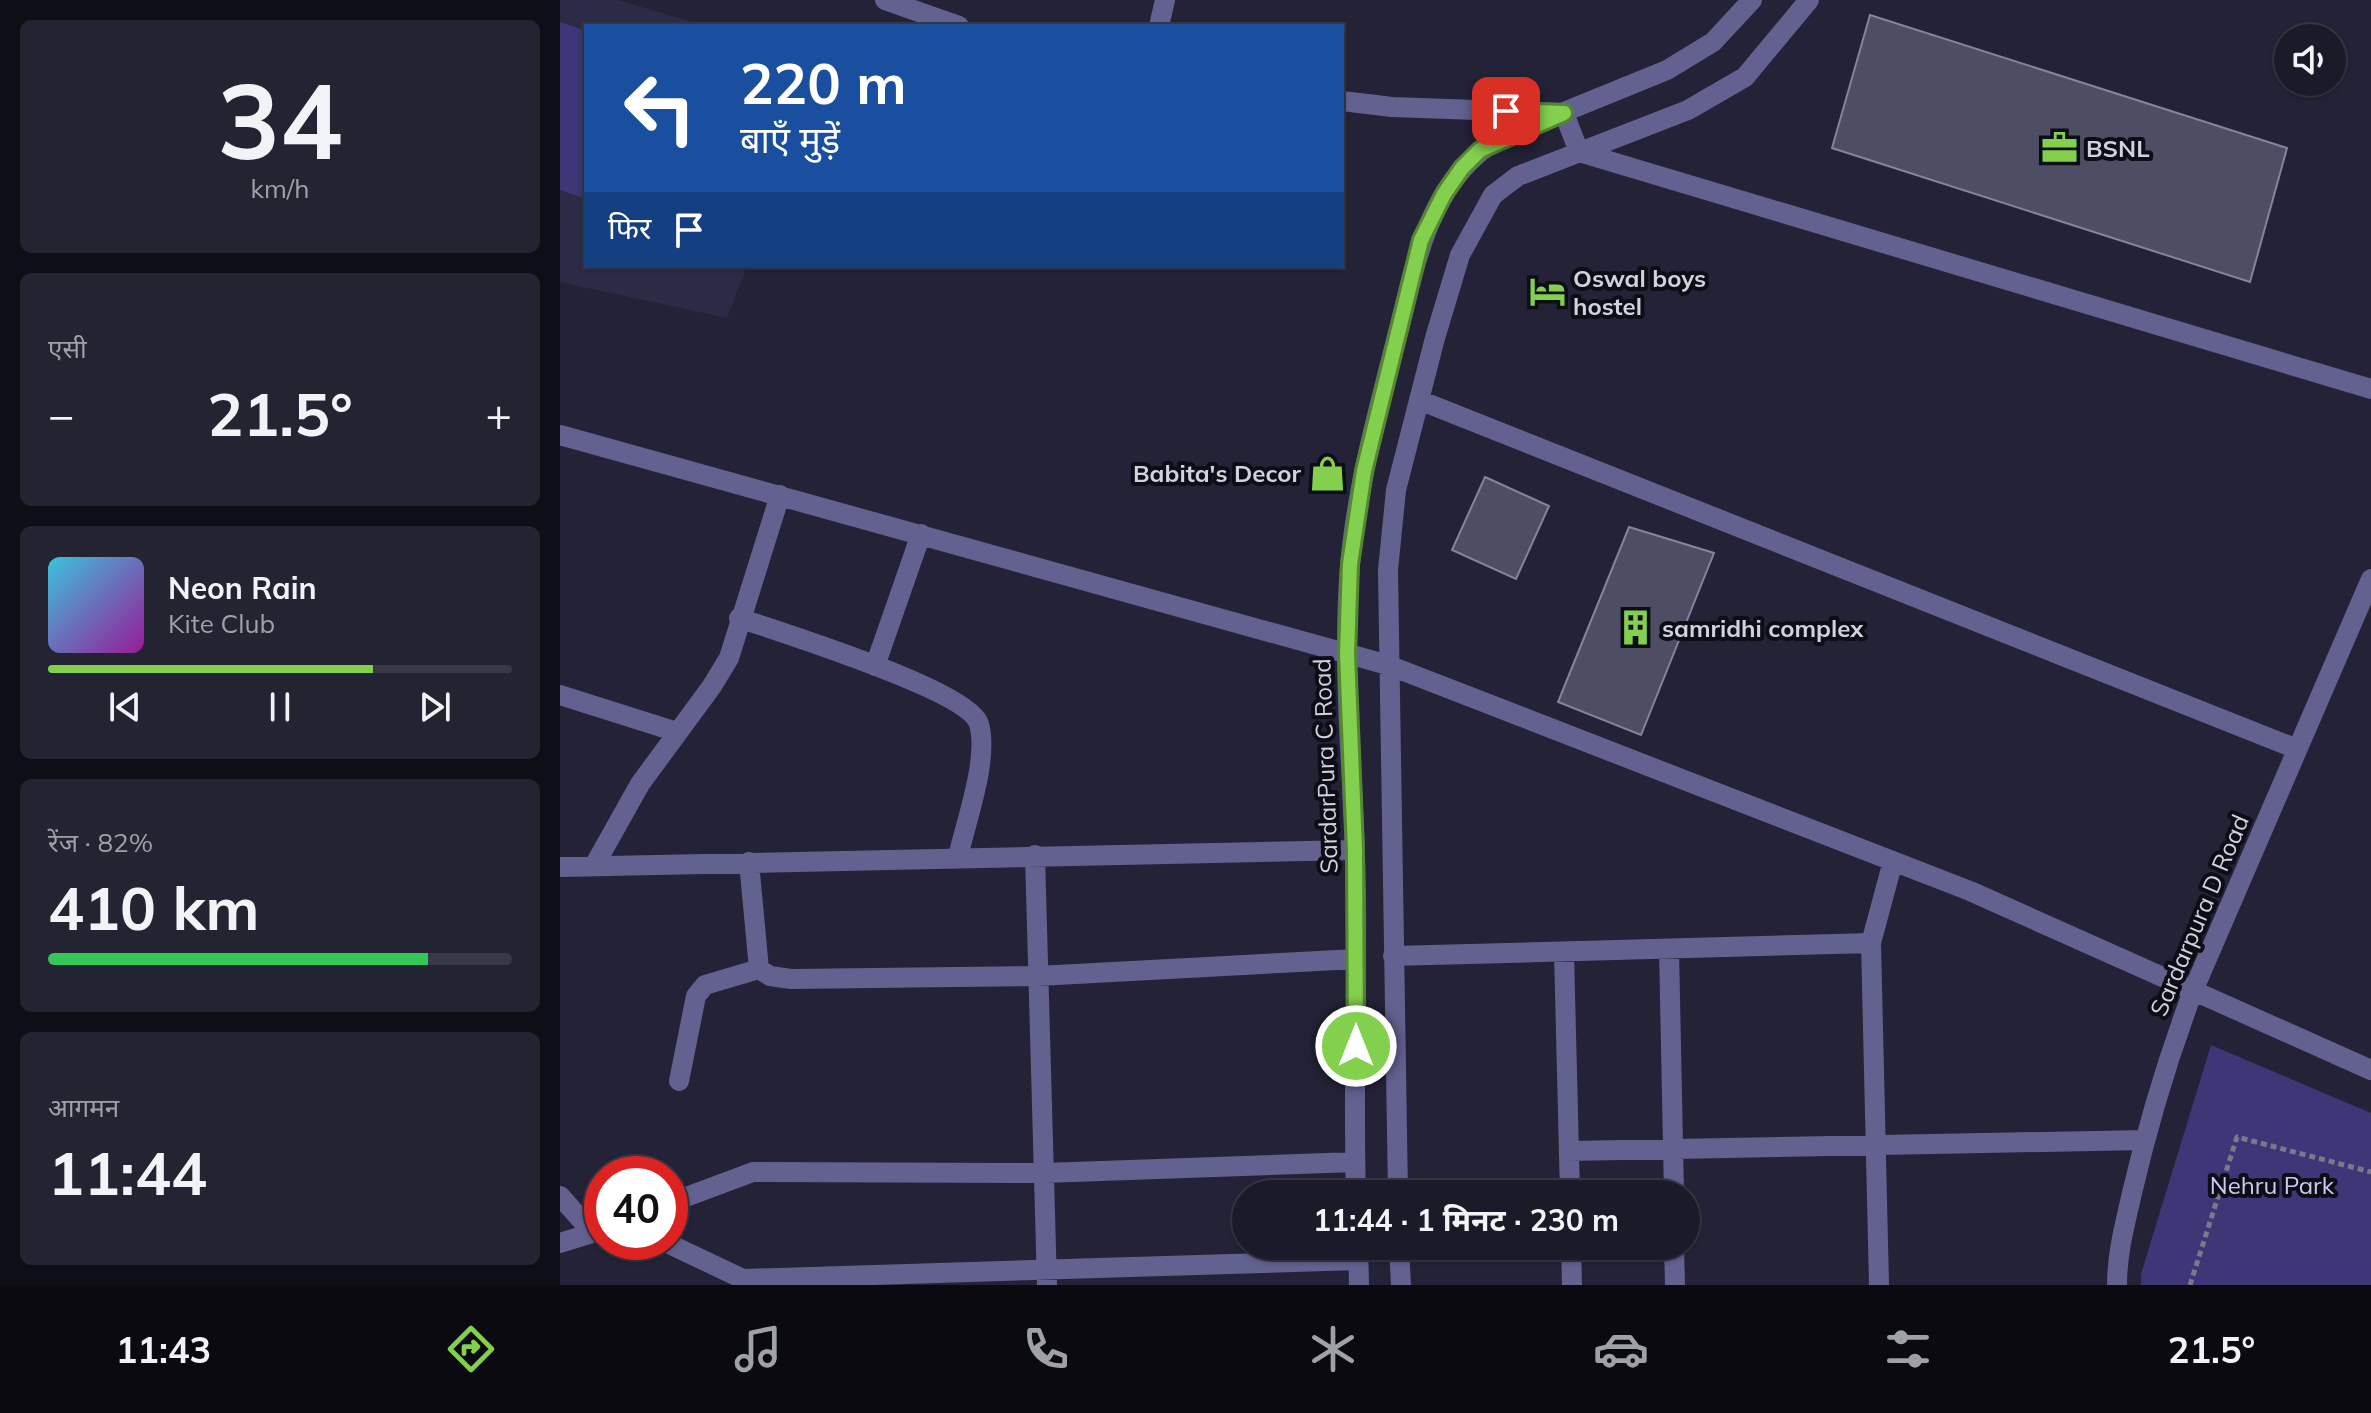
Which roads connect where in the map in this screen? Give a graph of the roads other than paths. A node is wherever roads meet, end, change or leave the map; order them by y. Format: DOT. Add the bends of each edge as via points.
graph roads {
  1 [pos="885,0"];
  2 [pos="1165,0"];
  3 [pos="1752,0"];
  4 [pos="1809,0"];
  5 [pos="953,24"];
  6 [pos="1159,24"];
  7 [pos="1344,101"];
  8 [pos="1564,113"];
  9 [pos="1579,152"];
  10 [pos="2371,389"];
  11 [pos="1419,400"];
  12 [pos="560,435"];
  13 [pos="780,495"];
  14 [pos="921,534"];
  15 [pos="2371,579"];
  16 [pos="739,618"];
  17 [pos="1347,654"];
  18 [pos="1388,665"];
  19 [pos="875,666"];
  20 [pos="560,695"];
  21 [pos="677,732"];
  22 [pos="2297,749"];
  23 [pos="1355,850"];
  24 [pos="1035,855"];
  25 [pos="958,857"];
  26 [pos="1893,861"];
  27 [pos="749,862"];
  28 [pos="594,866"];
  29 [pos="560,867"];
  30 [pos="1871,943"];
  31 [pos="1669,949"];
  32 [pos="1564,952"];
  33 [pos="1393,956"];
  34 [pos="1356,959"];
  35 [pos="759,969"];
  36 [pos="1038,976"];
  37 [pos="2193,991"];
  38 [pos="2371,1070"];
  39 [pos="679,1081"];
  40 [pos="2144,1140"];
  41 [pos="1876,1143"];
  42 [pos="1673,1148"];
  43 [pos="1569,1151"];
  44 [pos="1355,1162"];
  45 [pos="1044,1173"];
  46 [pos="1356,1180"];
  47 [pos="1398,1180"];
  48 [pos="1570,1180"];
  49 [pos="1674,1180"];
  50 [pos="560,1196"];
  51 [pos="688,1196"];
  52 [pos="584,1219"];
  53 [pos="584,1236"];
  54 [pos="560,1243"];
  55 [pos="688,1253"];
  56 [pos="1263,1260"];
  57 [pos="1358,1260"];
  58 [pos="1400,1260"];
  59 [pos="1571,1260"];
  60 [pos="1674,1260"];
  61 [pos="1046,1276"];
  62 [pos="1359,1285"];
  63 [pos="1401,1285"];
  64 [pos="1572,1285"];
  65 [pos="1675,1285"];
  66 [pos="1879,1285"];
  67 [pos="2117,1285"];
  1 -- 5 [label="street"];
  2 -- 6 [label="street"];
  3 -- 8 [label="street, SardarPura C Road" via="1713,42 1667,70"];
  4 -- 9 [label="street" via="1745,77 1688,110"];
  7 -- 8 [label="street"];
  8 -- 9 [label="street"];
  8 -- 17 [label="street, SardarPura C Road" via="1480,150 1444,194 1421,240 1364,471 1350,564"];
  9 -- 10 [label="street"];
  9 -- 11 [label="street" via="1505,184 1480,215 1460,255"];
  11 -- 18 [label="street" via="1396,490 1388,570"];
  11 -- 22 [label="street"];
  12 -- 13 [label="street"];
  13 -- 14 [label="street"];
  13 -- 16 [label="street"];
  14 -- 17 [label="street"];
  14 -- 19 [label="street"];
  15 -- 22 [label="street, Sardarpura D Road"];
  16 -- 19 [label="street"];
  16 -- 21 [label="street" via="720,675"];
  17 -- 18 [label="street"];
  17 -- 23 [label="street, SardarPura C Road"];
  18 -- 26 [label="street"];
  18 -- 33 [label="street"];
  19 -- 25 [label="street" via="971,710 978,723 979,763"];
  20 -- 21 [label="street"];
  21 -- 28 [label="street" via="640,784"];
  22 -- 37 [label="street, Sardarpura D Road"];
  23 -- 24 [label="street"];
  23 -- 34 [label="street, SardarPura C Road"];
  24 -- 25 [label="street"];
  24 -- 36 [label="street"];
  25 -- 27 [label="street"];
  26 -- 30 [label="street"];
  26 -- 37 [label="street"];
  27 -- 28 [label="street"];
  27 -- 35 [label="street"];
  28 -- 29 [label="street"];
  30 -- 31 [label="street"];
  30 -- 41 [label="street"];
  31 -- 32 [label="street"];
  31 -- 42 [label="street"];
  32 -- 33 [label="street"];
  32 -- 43 [label="street"];
  33 -- 47 [label="street"];
  34 -- 36 [label="street"];
  34 -- 44 [label="street, SardarPura C Road"];
  35 -- 36 [label="street" via="791,979"];
  35 -- 39 [label="street" via="705,985 696,996"];
  36 -- 45 [label="street"];
  37 -- 38 [label="street"];
  37 -- 40 [label="street, Sardarpura D Road"];
  40 -- 41 [label="street"];
  40 -- 67 [label="street, Sardarpura D Road" via="2117,1261"];
  41 -- 42 [label="street"];
  41 -- 66 [label="street"];
  42 -- 43 [label="street"];
  42 -- 49 [label="street"];
  43 -- 48 [label="street"];
  44 -- 45 [label="street"];
  44 -- 46 [label="street, SardarPura C Road"];
  45 -- 51 [label="street" via="753,1172"];
  45 -- 61 [label="street"];
  50 -- 52 [label="street"];
  53 -- 54 [label="street"];
  55 -- 61 [label="street" via="743,1279"];
  56 -- 61 [label="street"];
  57 -- 62 [label="street"];
  58 -- 63 [label="street"];
  59 -- 64 [label="street"];
  60 -- 65 [label="street"];
}
